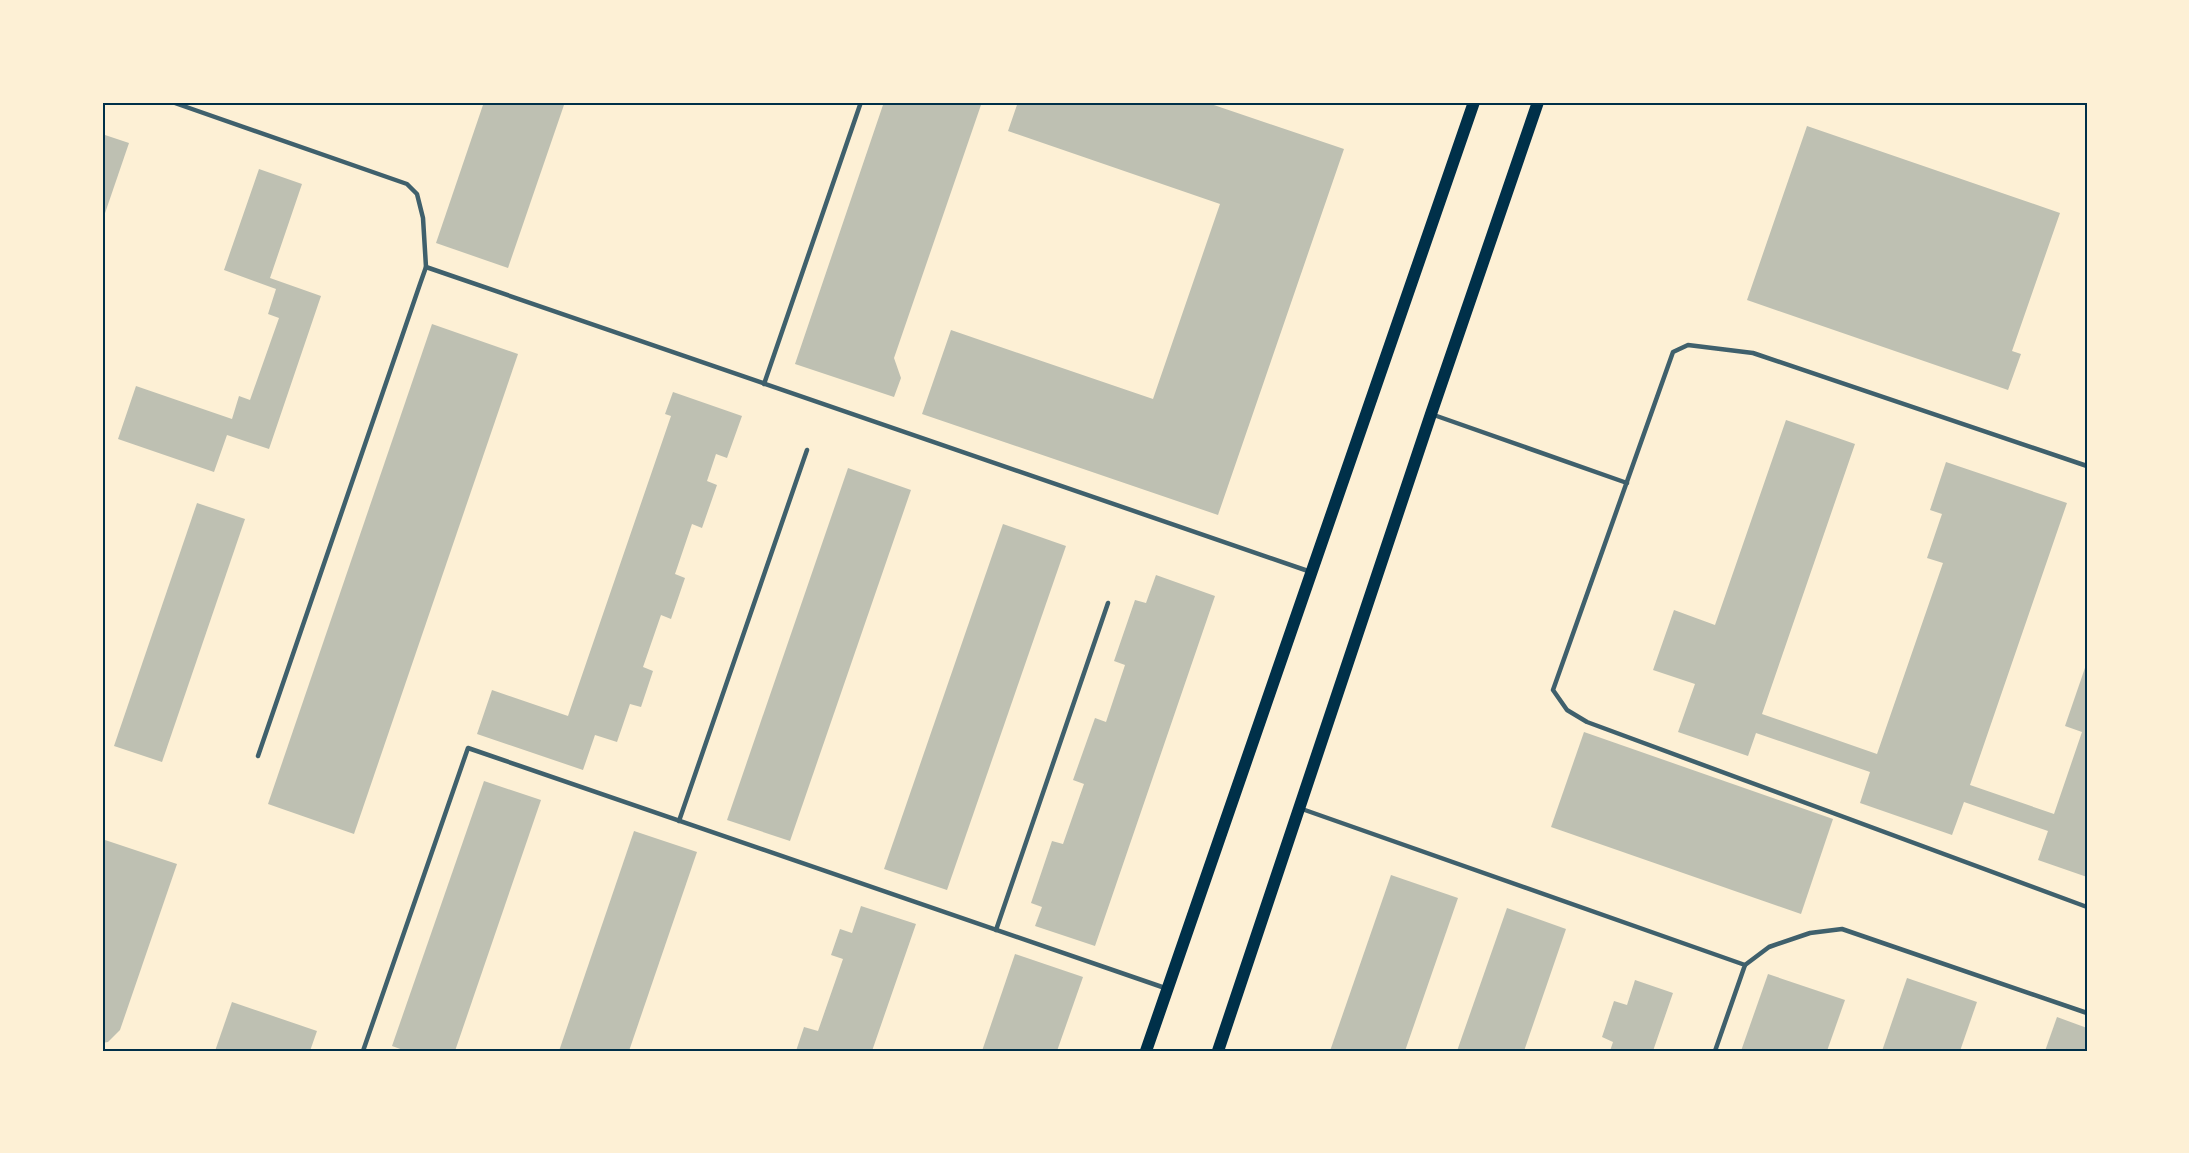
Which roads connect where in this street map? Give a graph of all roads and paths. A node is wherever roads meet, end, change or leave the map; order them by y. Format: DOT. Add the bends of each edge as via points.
graph roads {
  1 [pos="172,102"];
  2 [pos="861,102"];
  3 [pos="1474,102"];
  4 [pos="1538,102"];
  5 [pos="426,267"];
  6 [pos="764,384"];
  7 [pos="1431,414"];
  8 [pos="807,450"];
  9 [pos="2087,466"];
  10 [pos="1627,483"];
  11 [pos="1311,572"];
  12 [pos="1108,603"];
  13 [pos="258,756"];
  14 [pos="1299,808"];
  15 [pos="679,821"];
  16 [pos="2087,907"];
  17 [pos="996,930"];
  18 [pos="1745,965"];
  19 [pos="1168,989"];
  20 [pos="2087,1013"];
  21 [pos="363,1051"];
  22 [pos="1146,1051"];
  23 [pos="1218,1051"];
  24 [pos="1715,1051"];
  1 -- 5 [label="lane" via="407,184 417,194 423,218"];
  2 -- 6 [label="lane"];
  3 -- 11 [label="main road"];
  4 -- 7 [label="main road"];
  5 -- 6 [label="lane"];
  5 -- 13 [label="lane"];
  6 -- 11 [label="lane"];
  7 -- 10 [label="lane"];
  7 -- 14 [label="main road"];
  8 -- 15 [label="lane"];
  9 -- 10 [label="lane" via="1753,353 1688,345 1673,352"];
  10 -- 16 [label="lane" via="1553,690 1567,710 1598,726"];
  11 -- 19 [label="main road"];
  12 -- 17 [label="lane"];
  14 -- 18 [label="lane"];
  14 -- 23 [label="main road"];
  15 -- 17 [label="lane"];
  15 -- 21 [label="lane" via="468,748"];
  17 -- 19 [label="lane"];
  18 -- 20 [label="lane" via="1769,947 1810,933 1842,929"];
  18 -- 24 [label="lane"];
  19 -- 22 [label="main road"];
}
